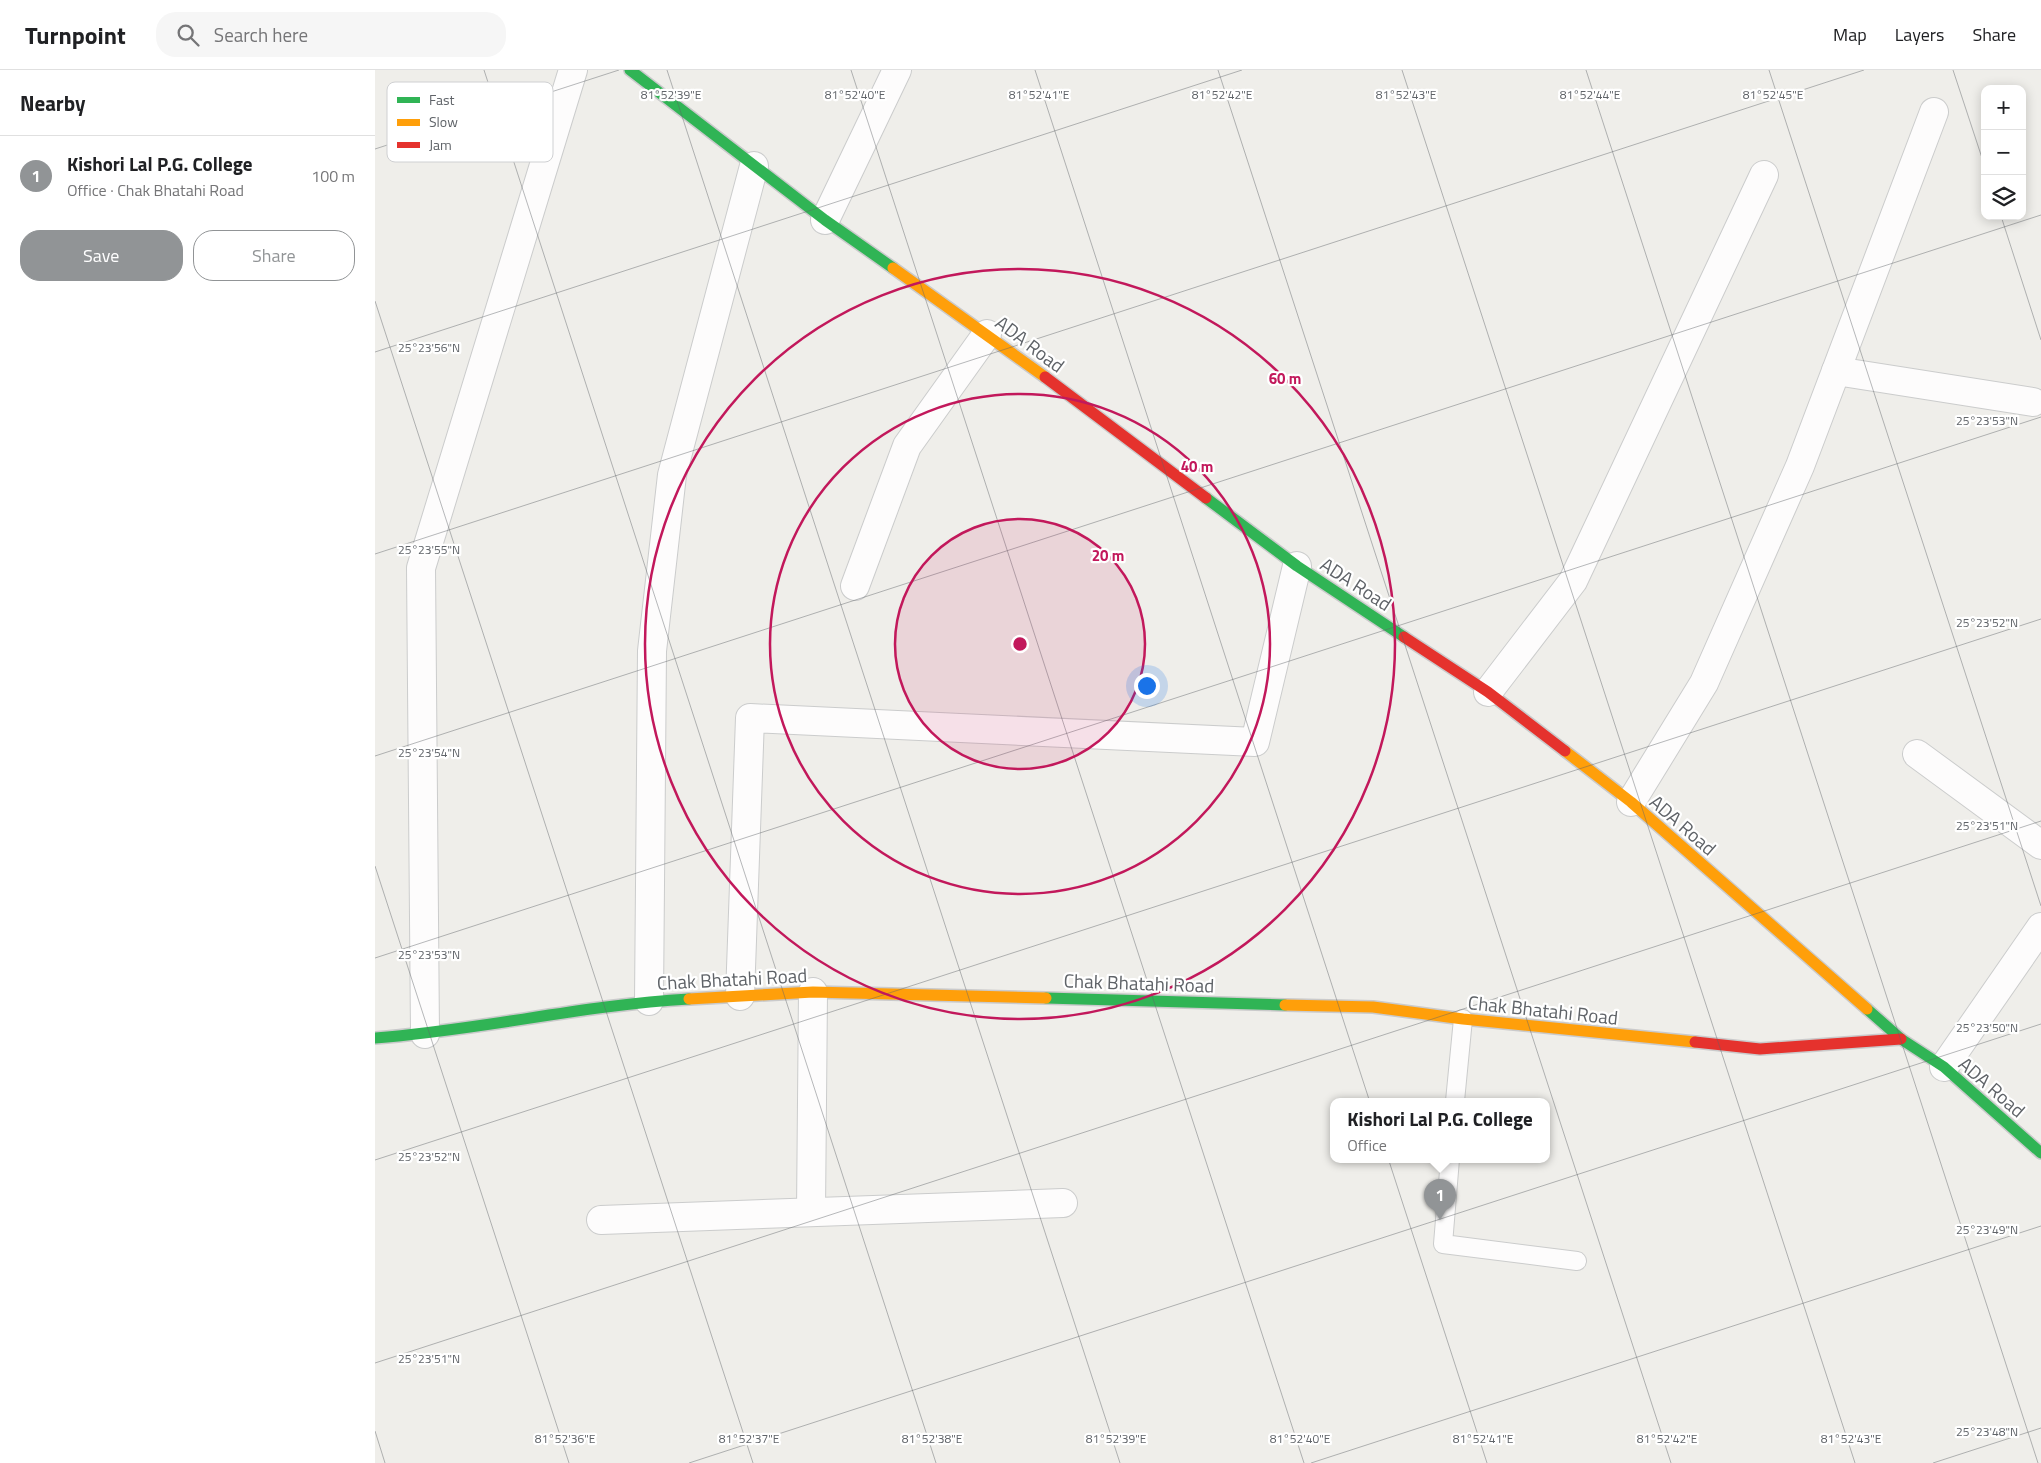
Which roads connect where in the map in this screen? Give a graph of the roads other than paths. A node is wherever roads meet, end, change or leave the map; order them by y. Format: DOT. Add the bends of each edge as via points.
graph roads {
  1 [pos="573,70"];
  2 [pos="630,70"];
  3 [pos="897,70"];
  4 [pos="1934,112"];
  5 [pos="553,136"];
  6 [pos="545,162"];
  7 [pos="754,166"];
  8 [pos="1764,175"];
  9 [pos="825,220"];
  10 [pos="987,334"];
  11 [pos="1836,371"];
  12 [pos="2033,402"];
  13 [pos="1297,566"];
  14 [pos="855,586"];
  15 [pos="1488,692"];
  16 [pos="1917,754"];
  17 [pos="1631,802"];
  18 [pos="2041,845"];
  19 [pos="2041,927"];
  20 [pos="813,992"];
  21 [pos="740,996"];
  22 [pos="649,1002"];
  23 [pos="1463,1020"];
  24 [pos="425,1034"];
  25 [pos="375,1038"];
  26 [pos="1901,1039"];
  27 [pos="1943,1067"];
  28 [pos="1455,1098"];
  29 [pos="2041,1153"];
  30 [pos="1451,1163"];
  31 [pos="1063,1203"];
  32 [pos="811,1212"];
  33 [pos="601,1220"];
  34 [pos="1577,1261"];
  1 -- 5 [label="street"];
  2 -- 7 [label="street, ADA Road"];
  3 -- 9 [label="street"];
  4 -- 11 [label="street"];
  6 -- 24 [label="street" via="421,568"];
  7 -- 9 [label="street, ADA Road"];
  7 -- 22 [label="street" via="672,475 652,651"];
  8 -- 15 [label="street" via="1573,581"];
  9 -- 10 [label="street, ADA Road"];
  10 -- 13 [label="street, ADA Road"];
  10 -- 14 [label="street" via="907,446"];
  11 -- 12 [label="street"];
  11 -- 17 [label="street" via="1800,466 1704,683"];
  13 -- 15 [label="street, ADA Road"];
  13 -- 21 [label="street" via="1255,742 750,718"];
  15 -- 17 [label="street, ADA Road"];
  16 -- 18 [label="street"];
  17 -- 26 [label="street, ADA Road"];
  19 -- 27 [label="street"];
  20 -- 21 [label="street, Chak Bhatahi Road"];
  20 -- 23 [label="street, Chak Bhatahi Road" via="1373,1007"];
  20 -- 32 [label="street"];
  21 -- 22 [label="street, Chak Bhatahi Road"];
  22 -- 24 [label="street, Chak Bhatahi Road"];
  23 -- 26 [label="street, Chak Bhatahi Road" via="1760,1049"];
  23 -- 28 [label="lane"];
  24 -- 25 [label="street, Chak Bhatahi Road"];
  26 -- 27 [label="street, ADA Road"];
  27 -- 29 [label="street, ADA Road"];
  30 -- 34 [label="lane" via="1443,1244"];
  31 -- 32 [label="street"];
  32 -- 33 [label="street"];
}
